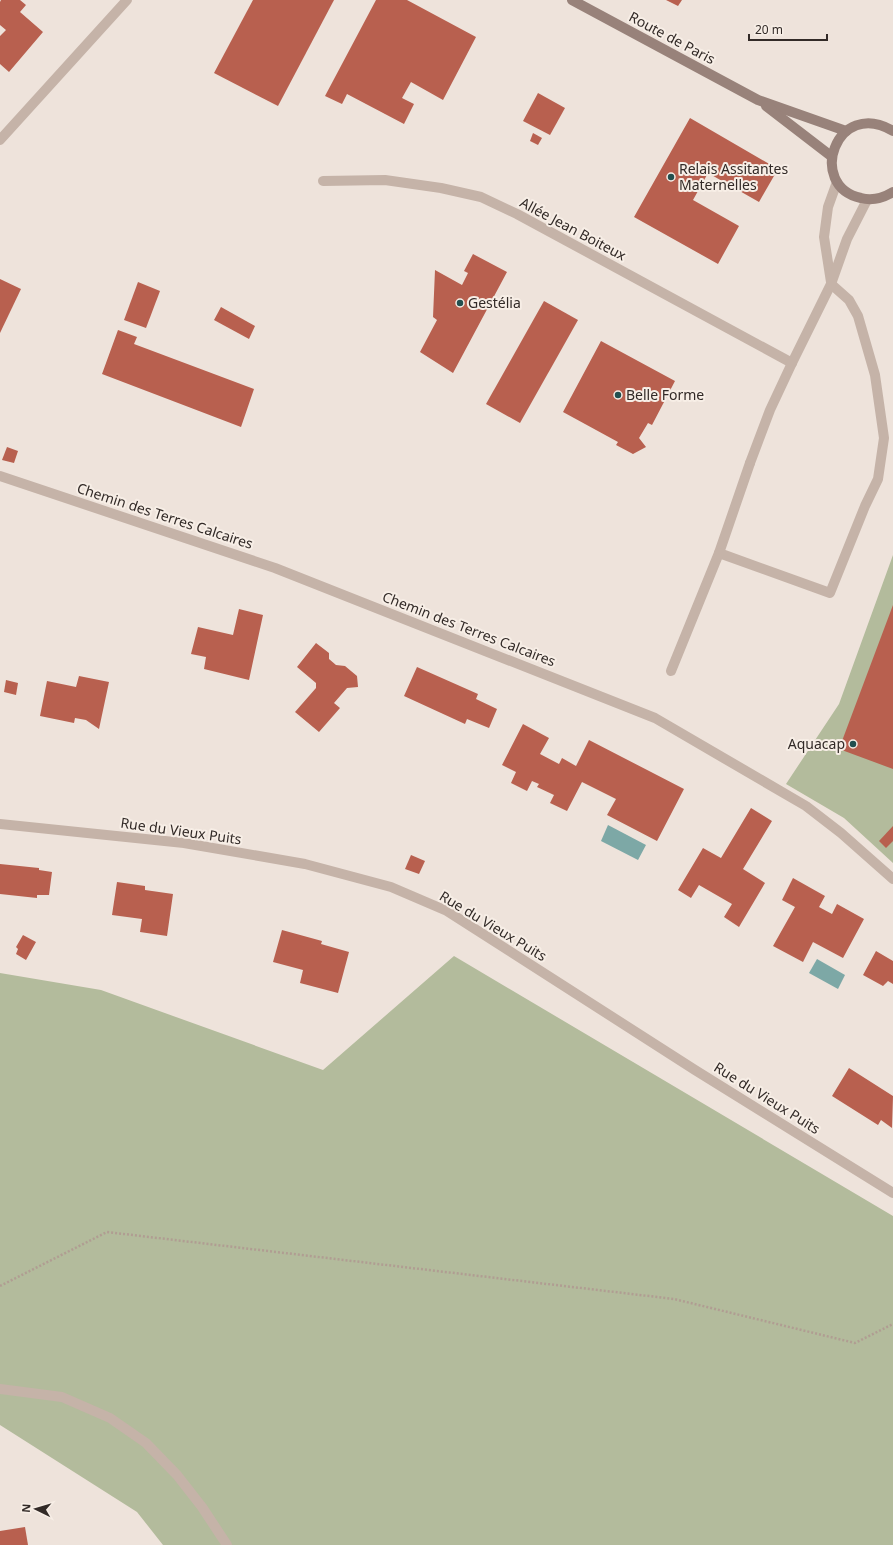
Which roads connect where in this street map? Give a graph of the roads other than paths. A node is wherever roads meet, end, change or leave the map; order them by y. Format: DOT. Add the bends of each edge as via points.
graph roads {
  1 [pos="127,0"];
  2 [pos="572,0"];
  3 [pos="758,100"];
  4 [pos="846,131"];
  5 [pos="893,131"];
  6 [pos="0,140"];
  7 [pos="832,156"];
  8 [pos="323,181"];
  9 [pos="837,182"];
  10 [pos="893,192"];
  11 [pos="867,200"];
  12 [pos="831,284"];
  13 [pos="792,363"];
  14 [pos="0,476"];
  15 [pos="719,552"];
  16 [pos="671,672"];
  17 [pos="0,824"];
  18 [pos="893,879"];
  19 [pos="893,1193"];
  20 [pos="0,1389"];
  21 [pos="227,1545"];
  1 -- 6 [label="street"];
  2 -- 3 [label="main road, Route de Paris"];
  3 -- 4 [label="main road, Route de Paris"];
  3 -- 7 [label="main road, Route de Paris"];
  4 -- 5 [label="main road" via="857,124 869,122 882,124"];
  4 -- 7 [label="main road" via="834,146"];
  7 -- 9 [label="main road" via="832,170"];
  8 -- 13 [label="street, Allée Jean Boiteux" via="385,180 481,197 518,214"];
  9 -- 11 [label="main road" via="845,191"];
  9 -- 12 [label="street" via="828,207 824,237"];
  10 -- 11 [label="main road"];
  11 -- 12 [label="street" via="847,239"];
  12 -- 13 [label="street"];
  12 -- 15 [label="street" via="849,300 858,316 875,375 884,438 878,479 830,593"];
  13 -- 15 [label="street" via="770,410"];
  14 -- 18 [label="street, Chemin des Terres Calcaires" via="275,568 655,718 806,806"];
  15 -- 16 [label="street"];
  17 -- 19 [label="street, Rue du Vieux Puits" via="184,843 305,864 391,887 446,911"];
  20 -- 21 [label="street" via="62,1397 116,1422 146,1443 177,1475"];
}
